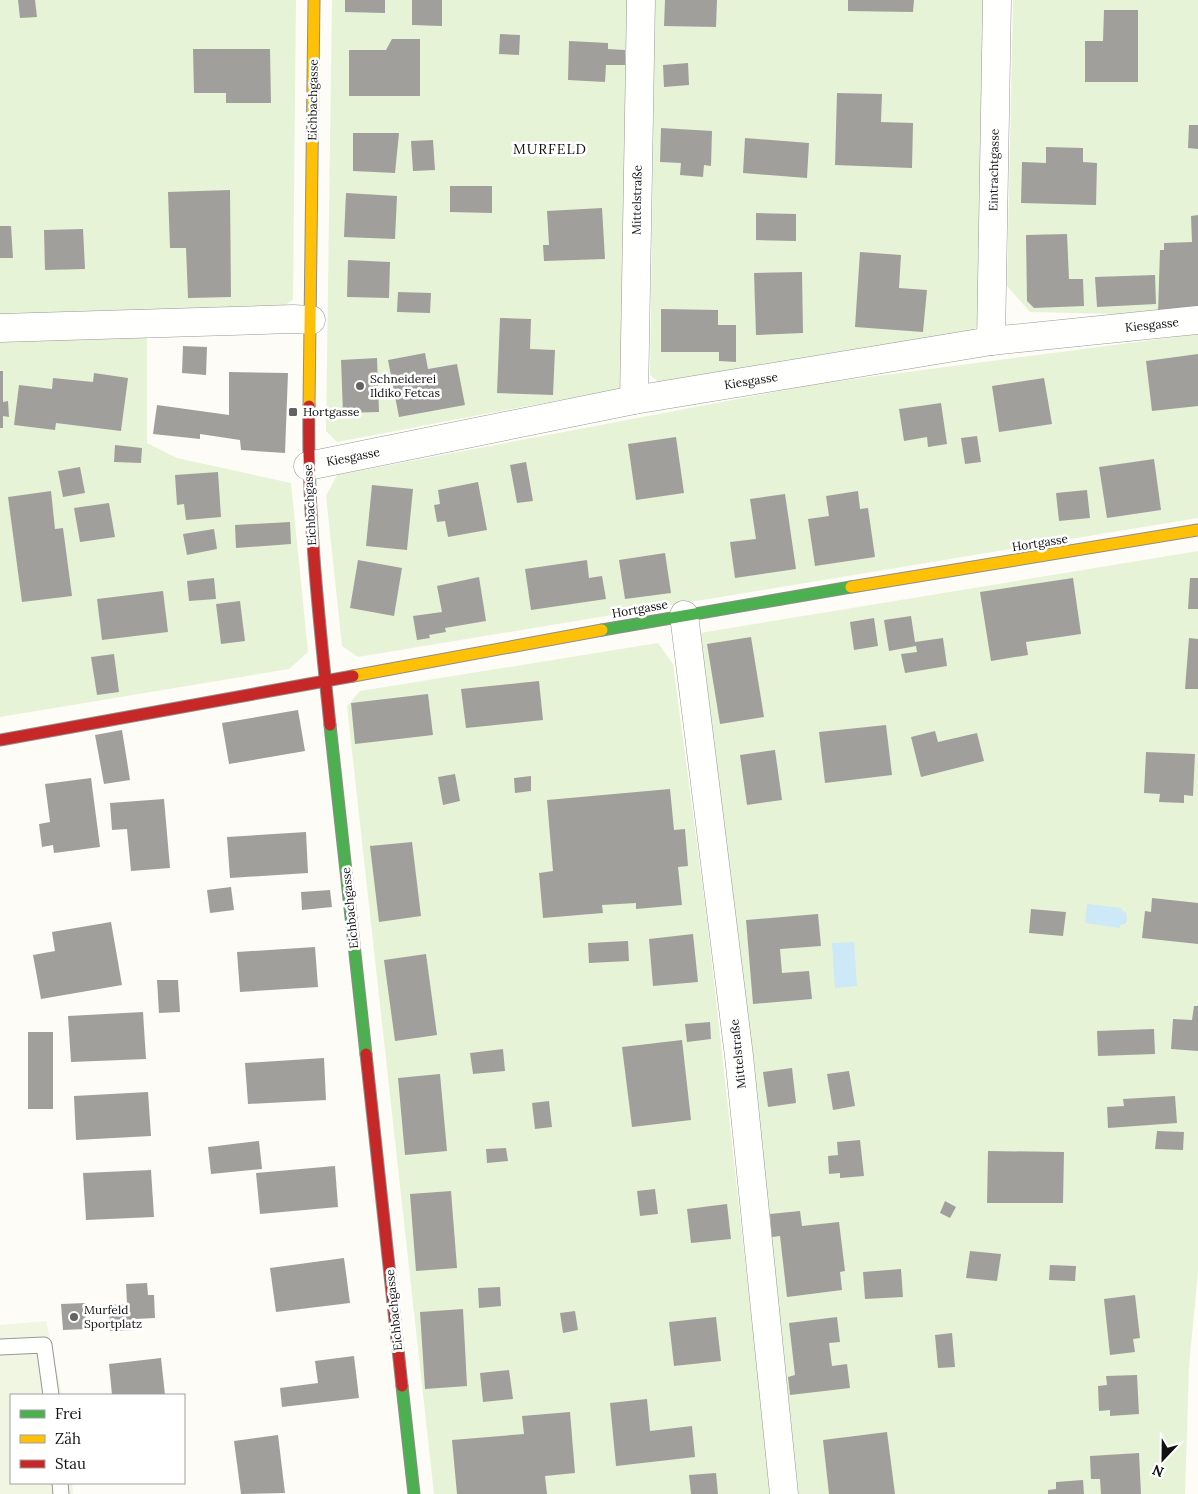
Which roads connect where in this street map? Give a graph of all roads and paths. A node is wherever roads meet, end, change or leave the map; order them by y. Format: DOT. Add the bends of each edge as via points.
graph roads {
  1 [pos="314,0"];
  2 [pos="641,0"];
  3 [pos="997,0"];
  4 [pos="311,320"];
  5 [pos="1198,320"];
  6 [pos="0,328"];
  7 [pos="991,341"];
  8 [pos="634,400"];
  9 [pos="308,466"];
  10 [pos="1198,530"];
  11 [pos="684,616"];
  12 [pos="325,681"];
  13 [pos="0,740"];
  14 [pos="0,1347"];
  15 [pos="51,1394"];
  16 [pos="414,1494"];
  17 [pos="784,1494"];
  1 -- 4 [label="street, Eichbachgasse"];
  2 -- 8 [label="street, Mittelstraße"];
  3 -- 7 [label="street, Eintrachtgasse"];
  4 -- 6 [label="street"];
  4 -- 9 [label="street, Eichbachgasse"];
  5 -- 7 [label="street, Kiesgasse"];
  7 -- 8 [label="street, Kiesgasse"];
  8 -- 9 [label="street, Kiesgasse"];
  9 -- 12 [label="street, Eichbachgasse"];
  10 -- 11 [label="street, Hortgasse"];
  11 -- 12 [label="street, Hortgasse"];
  11 -- 17 [label="street, Mittelstraße" via="739,1056"];
  12 -- 13 [label="street, Hortgasse"];
  12 -- 16 [label="street, Eichbachgasse"];
  14 -- 15 [label="lane" via="44,1345"];
}
